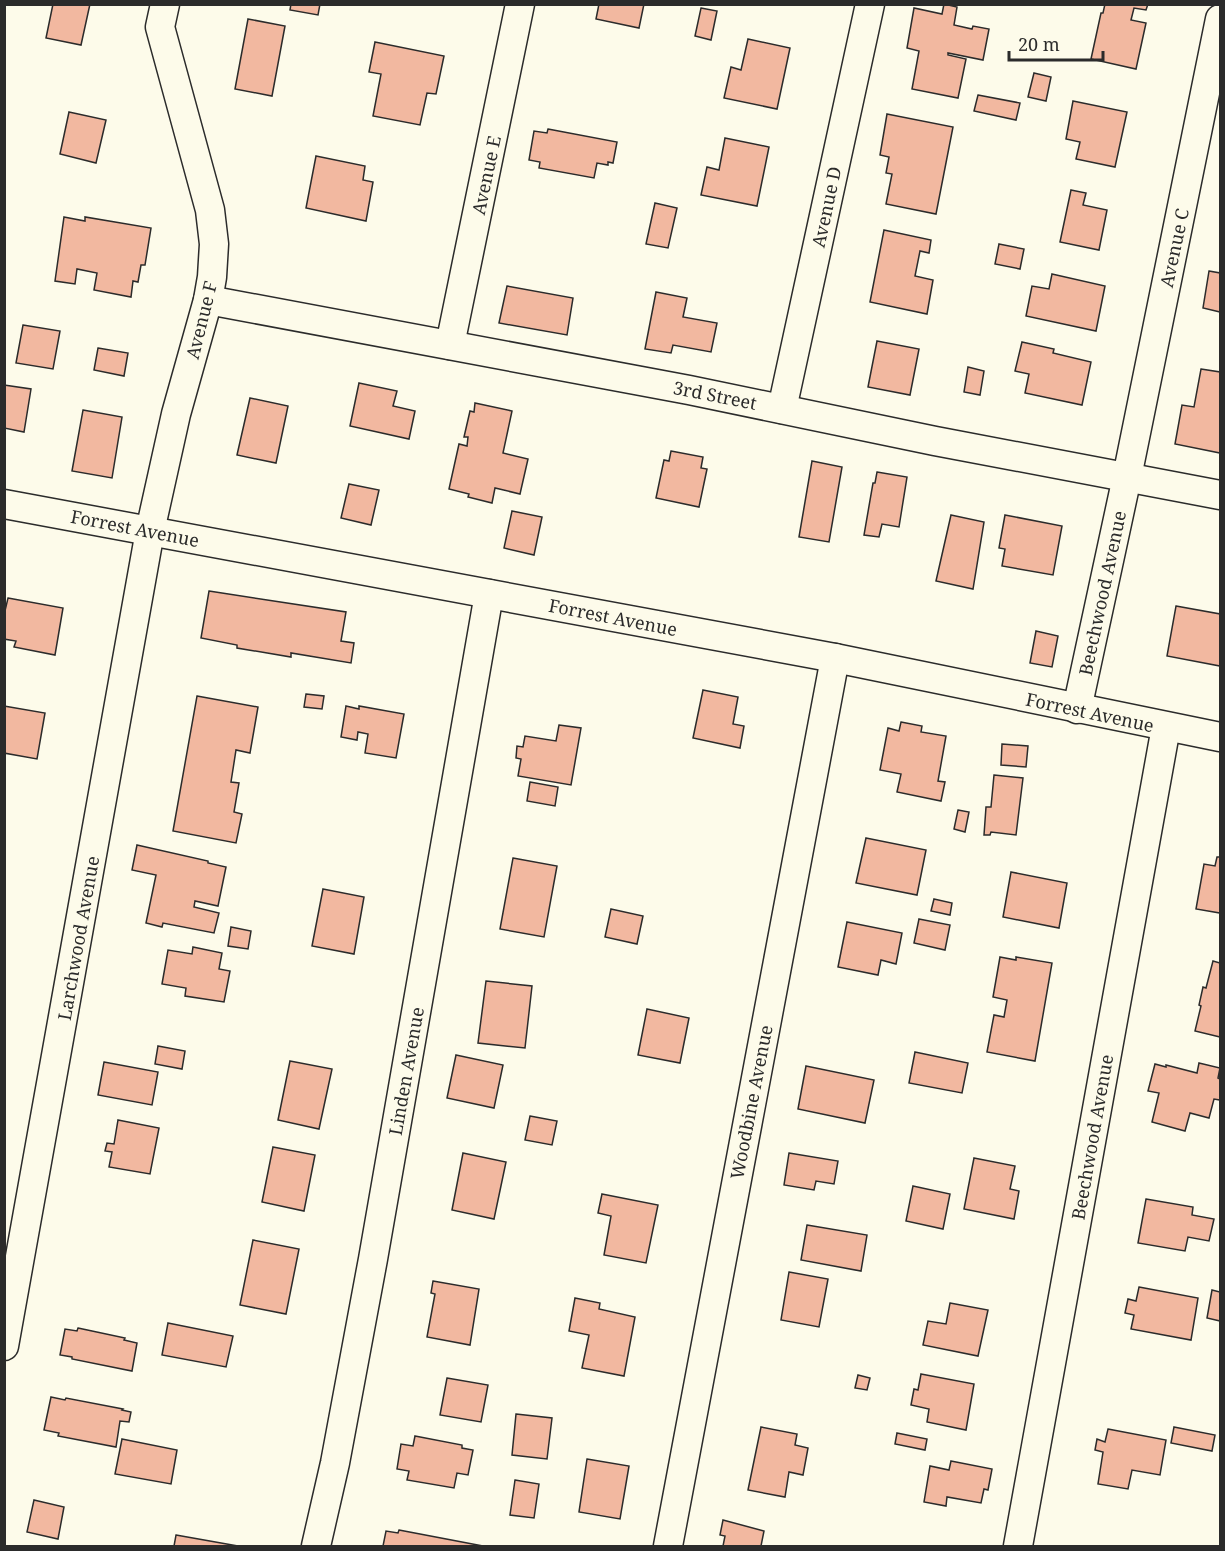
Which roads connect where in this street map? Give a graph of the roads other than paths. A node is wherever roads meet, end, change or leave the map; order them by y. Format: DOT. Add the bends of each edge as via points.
graph roads {
  1 [pos="165,4"];
  2 [pos="520,4"];
  3 [pos="870,4"];
  4 [pos="1221,19"];
  5 [pos="208,300"];
  6 [pos="450,345"];
  7 [pos="783,409"];
  8 [pos="1127,477"];
  9 [pos="1221,495"];
  10 [pos="4,504"];
  11 [pos="150,531"];
  12 [pos="489,594"];
  13 [pos="835,658"];
  14 [pos="1077,709"];
  15 [pos="1166,728"];
  16 [pos="1221,737"];
  17 [pos="4,1346"];
  18 [pos="316,1546"];
  19 [pos="668,1546"];
  20 [pos="1018,1546"];
  1 -- 5 [label="street, Avenue F" via="160,27 210,210 213,244"];
  2 -- 6 [label="street, Avenue E"];
  3 -- 7 [label="street, Avenue D"];
  4 -- 8 [label="street, Avenue C"];
  5 -- 6 [label="street, 3rd Street"];
  5 -- 11 [label="street, Avenue F" via="176,414"];
  6 -- 7 [label="street, 3rd Street"];
  7 -- 8 [label="street, 3rd Street"];
  8 -- 9 [label="street, 3rd Street"];
  8 -- 14 [label="street, Beechwood Avenue"];
  10 -- 11 [label="street, Forrest Avenue"];
  11 -- 12 [label="street, Forrest Avenue"];
  11 -- 17 [label="street, Larchwood Avenue"];
  12 -- 13 [label="street, Forrest Avenue"];
  12 -- 18 [label="street, Linden Avenue" via="377,1236"];
  13 -- 14 [label="street, Forrest Avenue"];
  13 -- 19 [label="street, Woodbine Avenue"];
  14 -- 15 [label="street, Forrest Avenue"];
  15 -- 16 [label="street, Forrest Avenue"];
  15 -- 20 [label="street, Beechwood Avenue"];
}
